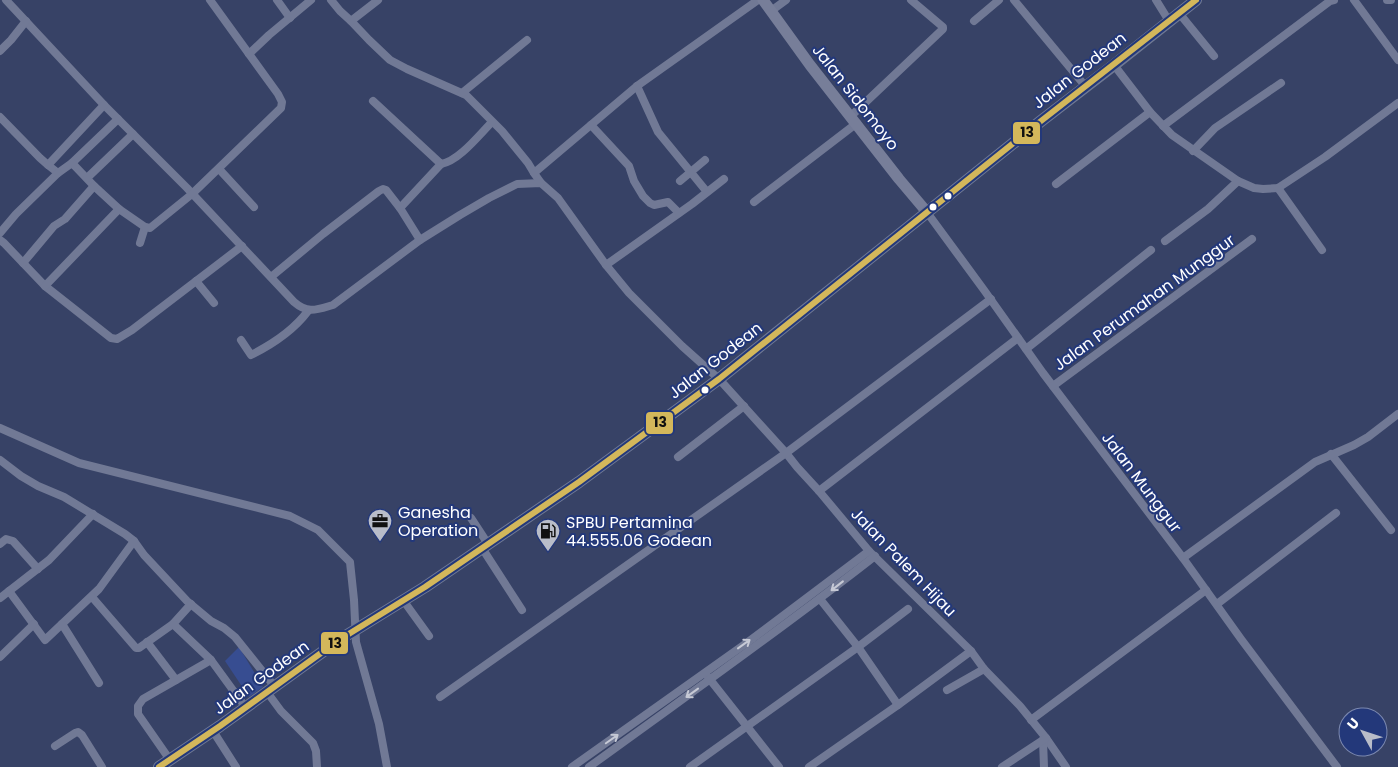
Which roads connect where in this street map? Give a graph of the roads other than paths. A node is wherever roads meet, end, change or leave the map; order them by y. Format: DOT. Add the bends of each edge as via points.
graph roads {
  1 [pos="6,0"];
  2 [pos="210,0"];
  3 [pos="278,0"];
  4 [pos="311,0"];
  5 [pos="331,0"];
  6 [pos="378,0"];
  7 [pos="758,0"];
  8 [pos="763,0"];
  9 [pos="786,0"];
  10 [pos="911,0"];
  11 [pos="998,0"];
  12 [pos="1014,0"];
  13 [pos="1156,0"];
  14 [pos="1196,0"];
  15 [pos="1330,0"];
  16 [pos="1354,0"];
  17 [pos="1387,0"];
  18 [pos="1391,0"];
  19 [pos="771,11"];
  20 [pos="1174,17"];
  21 [pos="290,18"];
  22 [pos="26,21"];
  23 [pos="351,21"];
  24 [pos="974,22"];
  25 [pos="528,40"];
  26 [pos="0,50"];
  27 [pos="249,54"];
  28 [pos="1214,56"];
  29 [pos="1398,60"];
  30 [pos="1114,65"];
  31 [pos="1281,83"];
  32 [pos="637,86"];
  33 [pos="1086,87"];
  34 [pos="462,92"];
  35 [pos="373,101"];
  36 [pos="1398,103"];
  37 [pos="104,105"];
  38 [pos="1150,112"];
  39 [pos="0,117"];
  40 [pos="118,118"];
  41 [pos="854,120"];
  42 [pos="492,122"];
  43 [pos="591,125"];
  44 [pos="1163,126"];
  45 [pos="133,134"];
  46 [pos="1193,151"];
  47 [pos="705,160"];
  48 [pos="72,163"];
  49 [pos="48,164"];
  50 [pos="441,164"];
  51 [pos="219,169"];
  52 [pos="691,172"];
  53 [pos="58,173"];
  54 [pos="534,173"];
  55 [pos="87,178"];
  56 [pos="724,179"];
  57 [pos="680,181"];
  58 [pos="1238,181"];
  59 [pos="541,183"];
  60 [pos="1056,184"];
  61 [pos="94,186"];
  62 [pos="1278,188"];
  63 [pos="707,192"];
  64 [pos="192,194"];
  65 [pos="754,202"];
  66 [pos="254,207"];
  67 [pos="400,208"];
  68 [pos="119,209"];
  69 [pos="926,212"];
  70 [pos="679,213"];
  71 [pos="145,227"];
  72 [pos="0,233"];
  73 [pos="1252,239"];
  74 [pos="0,240"];
  75 [pos="420,240"];
  76 [pos="1165,241"];
  77 [pos="140,243"];
  78 [pos="242,246"];
  79 [pos="1152,250"];
  80 [pos="1322,250"];
  81 [pos="23,263"];
  82 [pos="606,265"];
  83 [pos="271,277"];
  84 [pos="196,281"];
  85 [pos="45,286"];
  86 [pos="991,300"];
  87 [pos="214,303"];
  88 [pos="308,310"];
  89 [pos="1018,338"];
  90 [pos="241,340"];
  91 [pos="1026,349"];
  92 [pos="719,379"];
  93 [pos="1053,386"];
  94 [pos="744,406"];
  95 [pos="1398,414"];
  96 [pos="0,428"];
  97 [pos="786,453"];
  98 [pos="1331,454"];
  99 [pos="678,457"];
  100 [pos="0,460"];
  101 [pos="819,491"];
  102 [pos="1336,513"];
  103 [pos="93,514"];
  104 [pos="471,518"];
  105 [pos="1391,530"];
  106 [pos="134,541"];
  107 [pos="0,544"];
  108 [pos="485,546"];
  109 [pos="872,553"];
  110 [pos="1183,558"];
  111 [pos="38,569"];
  112 [pos="1206,590"];
  113 [pos="9,591"];
  114 [pos="92,596"];
  115 [pos="0,598"];
  116 [pos="820,599"];
  117 [pos="403,600"];
  118 [pos="191,604"];
  119 [pos="1217,604"];
  120 [pos="908,609"];
  121 [pos="522,610"];
  122 [pos="34,624"];
  123 [pos="62,624"];
  124 [pos="173,624"];
  125 [pos="428,636"];
  126 [pos="147,642"];
  127 [pos="858,647"];
  128 [pos="971,651"];
  129 [pos="0,658"];
  130 [pos="211,660"];
  131 [pos="984,668"];
  132 [pos="707,676"];
  133 [pos="176,680"];
  134 [pos="99,683"];
  135 [pos="271,690"];
  136 [pos="947,690"];
  137 [pos="440,697"];
  138 [pos="898,705"];
  139 [pos="246,708"];
  140 [pos="1031,720"];
  141 [pos="747,726"];
  142 [pos="213,731"];
  143 [pos="1044,739"];
  144 [pos="55,746"];
  145 [pos="170,760"];
  146 [pos="1334,766"];
  147 [pos="102,767"];
  148 [pos="159,767"];
  149 [pos="236,767"];
  150 [pos="317,767"];
  151 [pos="387,767"];
  152 [pos="572,767"];
  153 [pos="589,767"];
  154 [pos="690,767"];
  155 [pos="779,767"];
  156 [pos="809,767"];
  157 [pos="1002,767"];
  158 [pos="1044,767"];
  159 [pos="1066,767"];
  1 -- 22 [label="street"];
  2 -- 27 [label="street"];
  3 -- 21 [label="street"];
  4 -- 21 [label="street"];
  5 -- 23 [label="street"];
  6 -- 23 [label="street"];
  7 -- 32 [label="street"];
  8 -- 19 [label="main road, Jalan Sidomoyo"];
  9 -- 19 [label="street"];
  10 -- 41 [label="street" via="944,29"];
  11 -- 24 [label="street"];
  12 -- 33 [label="street"];
  13 -- 20 [label="street"];
  14 -- 20 [label="main road, Jalan Godean"];
  15 -- 44 [label="street"];
  16 -- 29 [label="street"];
  17 -- 18 [label="street"];
  19 -- 41 [label="main road, Jalan Sidomoyo"];
  20 -- 28 [label="street"];
  20 -- 30 [label="main road, Jalan Godean"];
  21 -- 27 [label="street"];
  22 -- 26 [label="street"];
  22 -- 37 [label="street"];
  23 -- 34 [label="street" via="390,60"];
  25 -- 34 [label="street"];
  27 -- 51 [label="street" via="278,94 281,108"];
  30 -- 33 [label="main road, Jalan Godean"];
  30 -- 38 [label="street"];
  31 -- 46 [label="street" via="1215,128"];
  32 -- 43 [label="street"];
  32 -- 52 [label="street" via="658,132"];
  33 -- 69 [label="main road, Jalan Godean"];
  34 -- 42 [label="street, Jalan Palem Hijau"];
  35 -- 50 [label="street"];
  36 -- 62 [label="street"];
  37 -- 40 [label="street"];
  37 -- 49 [label="street"];
  38 -- 44 [label="street"];
  38 -- 60 [label="street"];
  39 -- 49 [label="street"];
  40 -- 45 [label="street"];
  40 -- 48 [label="street"];
  41 -- 65 [label="street"];
  41 -- 69 [label="main road, Jalan Sidomoyo"];
  42 -- 50 [label="street" via="459,155"];
  42 -- 54 [label="street, Jalan Palem Hijau"];
  43 -- 54 [label="street"];
  43 -- 70 [label="street" via="629,166 634,181 650,203 668,202"];
  44 -- 46 [label="street"];
  45 -- 55 [label="street"];
  45 -- 64 [label="street"];
  46 -- 58 [label="street"];
  47 -- 52 [label="street"];
  48 -- 53 [label="street"];
  48 -- 55 [label="street"];
  49 -- 53 [label="street"];
  50 -- 67 [label="street"];
  51 -- 64 [label="street"];
  51 -- 66 [label="street"];
  52 -- 57 [label="street"];
  52 -- 63 [label="street"];
  53 -- 72 [label="street"];
  54 -- 59 [label="street, Jalan Palem Hijau"];
  55 -- 61 [label="street"];
  56 -- 63 [label="street"];
  58 -- 62 [label="street" via="1254,188"];
  58 -- 76 [label="street" via="1208,209"];
  59 -- 75 [label="street" via="517,184"];
  59 -- 82 [label="street, Jalan Palem Hijau" via="562,203"];
  61 -- 68 [label="street"];
  61 -- 81 [label="street"];
  62 -- 80 [label="street"];
  63 -- 70 [label="street"];
  64 -- 71 [label="street" via="150,228"];
  64 -- 78 [label="street"];
  67 -- 75 [label="street"];
  67 -- 83 [label="street" via="386,190 379,191"];
  68 -- 71 [label="street"];
  68 -- 85 [label="street"];
  69 -- 86 [label="street, Jalan Munggur"];
  69 -- 92 [label="main road, Jalan Godean"];
  70 -- 82 [label="street"];
  71 -- 77 [label="street"];
  73 -- 93 [label="street, Jalan Perumahan Munggur"];
  74 -- 81 [label="street"];
  75 -- 88 [label="street" via="332,304"];
  78 -- 83 [label="street"];
  78 -- 84 [label="street"];
  79 -- 91 [label="street"];
  81 -- 85 [label="street"];
  82 -- 92 [label="street, Jalan Palem Hijau" via="665,329"];
  83 -- 88 [label="street" via="294,302"];
  84 -- 85 [label="street" via="117,339 110,338"];
  84 -- 87 [label="street"];
  86 -- 89 [label="street, Jalan Munggur"];
  86 -- 97 [label="street"];
  88 -- 90 [label="street" via="279,339 251,355"];
  89 -- 91 [label="street, Jalan Munggur"];
  89 -- 101 [label="street"];
  91 -- 93 [label="street, Jalan Munggur"];
  92 -- 94 [label="street, Jalan Palem Hijau"];
  92 -- 108 [label="main road, Jalan Godean" via="579,482"];
  93 -- 110 [label="street, Jalan Munggur"];
  94 -- 97 [label="street, Jalan Palem Hijau"];
  94 -- 99 [label="street"];
  95 -- 98 [label="street" via="1354,445"];
  96 -- 151 [label="street" via="79,463 290,516 318,530 350,562 356,642 379,724"];
  97 -- 101 [label="street, Jalan Palem Hijau"];
  97 -- 137 [label="street"];
  98 -- 105 [label="street"];
  98 -- 110 [label="street" via="1305,469"];
  100 -- 103 [label="street" via="38,486"];
  101 -- 109 [label="street, Jalan Palem Hijau"];
  102 -- 119 [label="street"];
  103 -- 106 [label="street"];
  103 -- 111 [label="street"];
  104 -- 108 [label="street"];
  106 -- 114 [label="street"];
  106 -- 118 [label="street"];
  107 -- 111 [label="street" via="6,539 13,541"];
  108 -- 117 [label="main road, Jalan Godean"];
  108 -- 121 [label="street"];
  109 -- 116 [label="street, one-way"];
  109 -- 128 [label="street, Jalan Palem Hijau"];
  132 -- 109 [label="street, one-way" via="820,588"];
  110 -- 112 [label="street, Jalan Munggur"];
  111 -- 113 [label="street"];
  112 -- 119 [label="street, Jalan Munggur"];
  112 -- 140 [label="street"];
  113 -- 115 [label="street"];
  113 -- 122 [label="street"];
  114 -- 123 [label="street"];
  114 -- 126 [label="street" via="136,648"];
  116 -- 127 [label="street"];
  116 -- 132 [label="street"];
  117 -- 125 [label="street"];
  117 -- 135 [label="main road, Jalan Godean" via="339,640"];
  118 -- 124 [label="street"];
  118 -- 135 [label="street" via="235,637"];
  119 -- 146 [label="street, Jalan Munggur"];
  120 -- 127 [label="street"];
  122 -- 123 [label="street" via="45,640"];
  122 -- 129 [label="street"];
  123 -- 134 [label="street"];
  124 -- 126 [label="street"];
  124 -- 130 [label="street"];
  126 -- 133 [label="street"];
  127 -- 138 [label="street"];
  127 -- 141 [label="street"];
  128 -- 131 [label="street, Jalan Palem Hijau"];
  128 -- 138 [label="street"];
  130 -- 133 [label="street"];
  130 -- 139 [label="street"];
  131 -- 136 [label="street"];
  131 -- 140 [label="street, Jalan Palem Hijau"];
  132 -- 141 [label="street"];
  152 -- 132 [label="street, one-way"];
  132 -- 153 [label="street, one-way"];
  133 -- 145 [label="street" via="143,699 137,710"];
  135 -- 139 [label="main road, Jalan Godean"];
  135 -- 150 [label="street" via="282,712 312,742"];
  138 -- 156 [label="street"];
  139 -- 142 [label="main road, Jalan Godean"];
  140 -- 143 [label="street, Jalan Palem Hijau"];
  141 -- 154 [label="street"];
  141 -- 155 [label="street"];
  142 -- 145 [label="main road, Jalan Godean"];
  142 -- 149 [label="street"];
  143 -- 157 [label="street"];
  143 -- 158 [label="street"];
  143 -- 159 [label="street, Jalan Palem Hijau"];
  144 -- 147 [label="street" via="78,732"];
  145 -- 148 [label="main road, Jalan Godean"];
}
